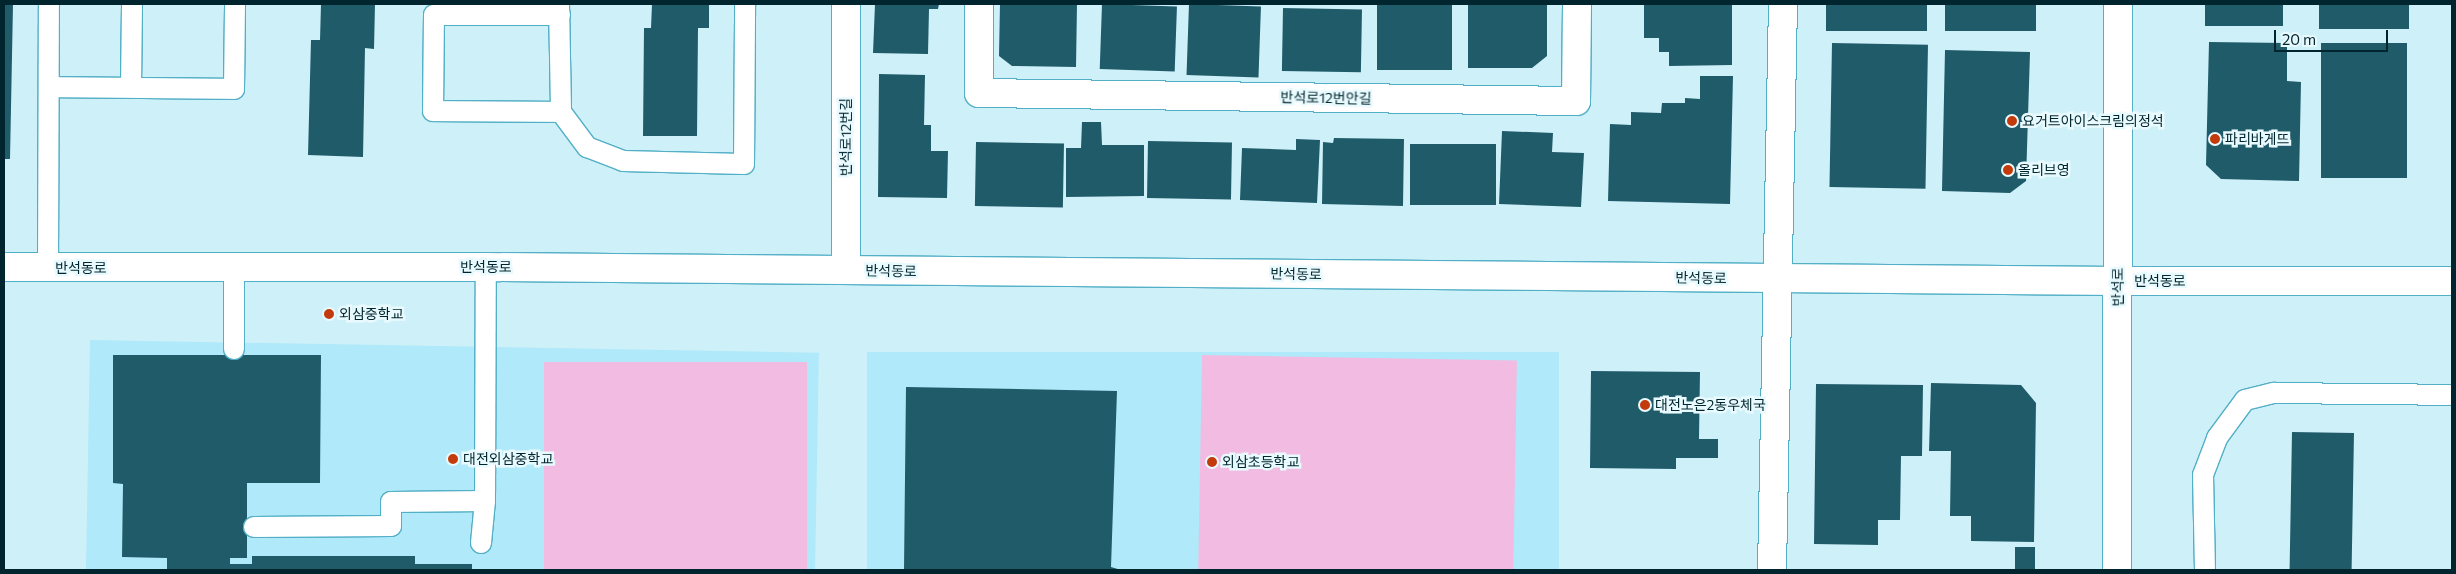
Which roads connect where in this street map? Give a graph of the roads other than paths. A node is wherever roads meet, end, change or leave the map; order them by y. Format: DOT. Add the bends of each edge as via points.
graph roads {
  1 [pos="49,4"];
  2 [pos="132,4"];
  3 [pos="235,4"];
  4 [pos="745,4"];
  5 [pos="846,4"];
  6 [pos="979,4"];
  7 [pos="1577,4"];
  8 [pos="1783,4"];
  9 [pos="2118,4"];
  10 [pos="559,9"];
  11 [pos="49,87"];
  12 [pos="131,87"];
  13 [pos="561,112"];
  14 [pos="4,267"];
  15 [pos="486,267"];
  16 [pos="48,268"];
  17 [pos="234,268"];
  18 [pos="846,270"];
  19 [pos="1778,278"];
  20 [pos="2118,281"];
  21 [pos="2452,281"];
  22 [pos="234,349"];
  23 [pos="2452,395"];
  24 [pos="485,501"];
  25 [pos="254,527"];
  26 [pos="481,543"];
  27 [pos="1772,570"];
  28 [pos="2117,570"];
  29 [pos="2205,570"];
  1 -- 11 [label="lane"];
  2 -- 12 [label="lane"];
  3 -- 12 [label="lane" via="234,89"];
  4 -- 13 [label="lane" via="744,164 624,161 587,147"];
  5 -- 18 [label="street, 반석로12번길"];
  6 -- 7 [label="street, 반석로12번안길" via="979,93 1576,101"];
  8 -- 19 [label="street"];
  9 -- 20 [label="street, 반석로"];
  10 -- 13 [label="lane"];
  10 -- 13 [label="lane" via="434,15 433,111"];
  11 -- 12 [label="lane"];
  11 -- 16 [label="lane"];
  14 -- 16 [label="street, 반석동로"];
  15 -- 17 [label="street, 반석동로"];
  15 -- 18 [label="street, 반석동로"];
  15 -- 24 [label="lane"];
  16 -- 17 [label="street, 반석동로"];
  17 -- 22 [label="lane"];
  18 -- 19 [label="street, 반석동로"];
  19 -- 20 [label="street, 반석동로"];
  19 -- 27 [label="street"];
  20 -- 21 [label="street, 반석동로"];
  20 -- 28 [label="street, 반석로"];
  23 -- 29 [label="lane" via="2274,392 2245,400 2217,438 2203,476"];
  24 -- 25 [label="lane" via="391,502 391,526"];
  24 -- 26 [label="lane"];
}
